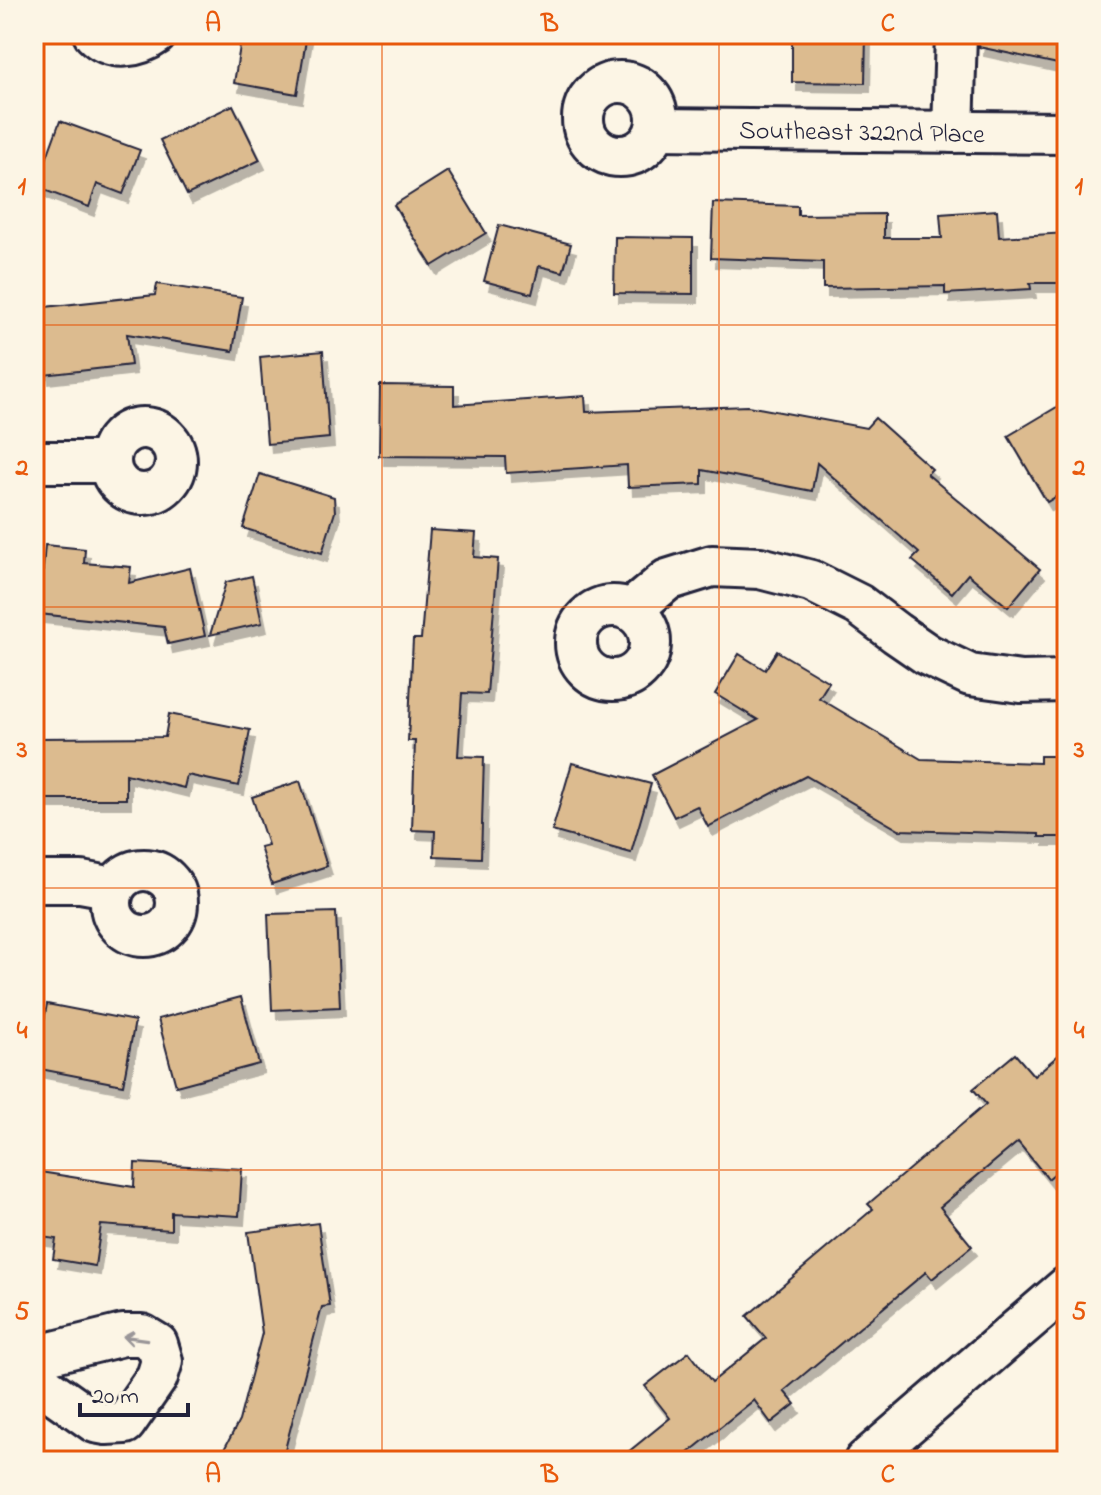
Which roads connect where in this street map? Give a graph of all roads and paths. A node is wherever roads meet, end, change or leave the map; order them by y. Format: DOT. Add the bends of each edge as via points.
graph roads {
  1 [pos="94,34"];
  2 [pos="156,34"];
  3 [pos="956,34"];
  4 [pos="656,129"];
  5 [pos="953,132"];
  6 [pos="1067,133"];
  7 [pos="34,462"];
  8 [pos="110,462"];
  9 [pos="631,610"];
  10 [pos="1067,681"];
  11 [pos="34,882"];
  12 [pos="114,888"];
  13 [pos="1067,1287"];
  14 [pos="34,1357"];
  15 [pos="34,1379"];
  16 [pos="865,1461"];
  1 -- 2 [label="street" via="118,46 143,44"];
  3 -- 5 [label="street"];
  4 -- 5 [label="street, Southeast 322nd Place"];
  5 -- 6 [label="street, Southeast 322nd Place"];
  7 -- 8 [label="street"];
  9 -- 10 [label="street" via="667,580 712,566 760,568 811,581 859,605 928,655 970,675"];
  11 -- 12 [label="street"];
  13 -- 16 [label="street"];
  15 -- 14 [label="street, one-way" via="95,1422 125,1423 162,1361 157,1344 142,1335"];
}
